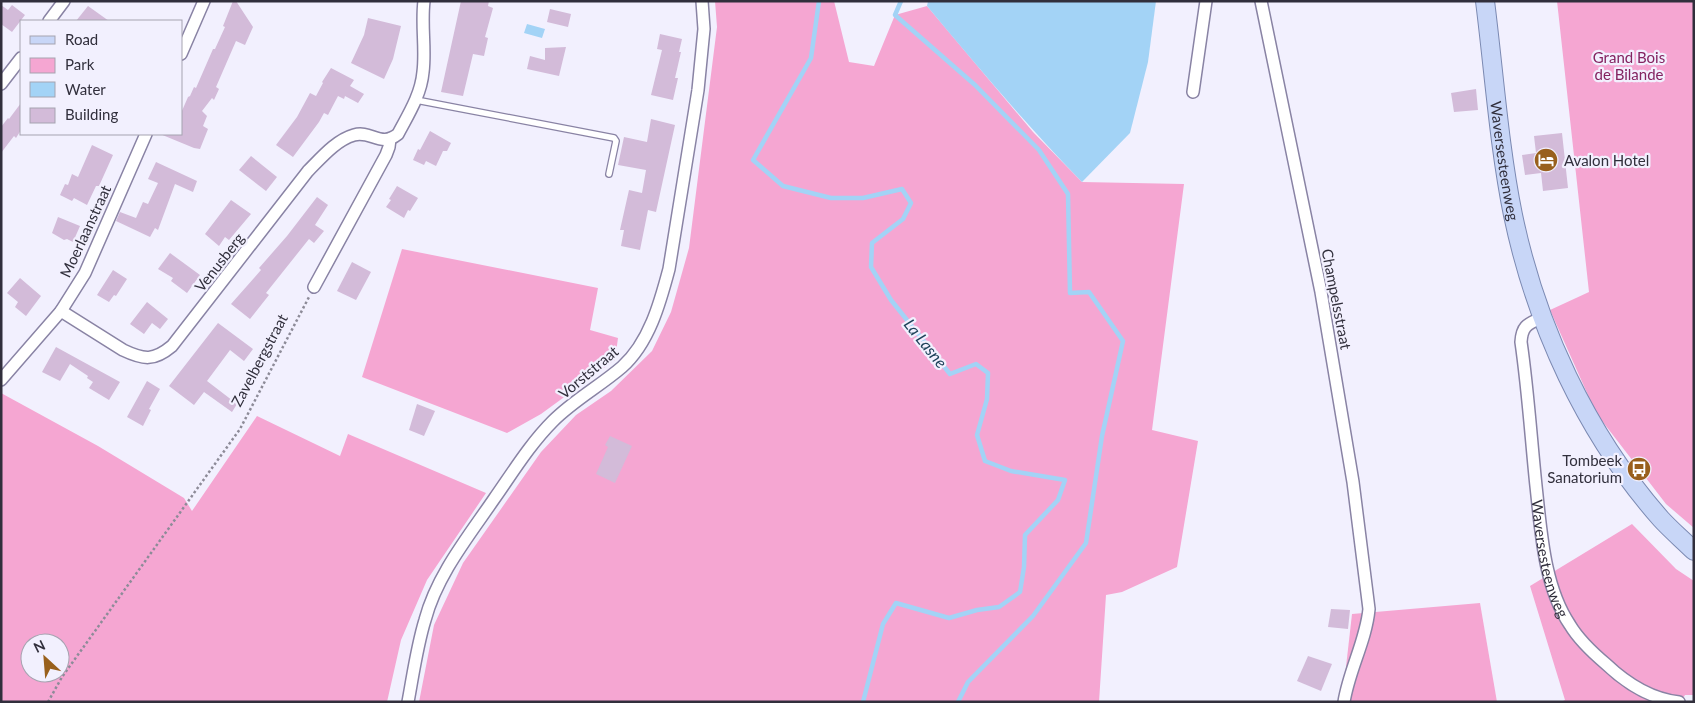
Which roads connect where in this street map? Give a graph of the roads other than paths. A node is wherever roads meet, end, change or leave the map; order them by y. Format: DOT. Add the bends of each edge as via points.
graph roads {
  1 [pos="64,1"];
  2 [pos="204,1"];
  3 [pos="424,1"];
  4 [pos="702,1"];
  5 [pos="1206,1"];
  6 [pos="1261,1"];
  7 [pos="1485,1"];
  8 [pos="50,20"];
  9 [pos="182,52"];
  10 [pos="20,59"];
  11 [pos="1,84"];
  12 [pos="1193,92"];
  13 [pos="416,100"];
  14 [pos="146,135"];
  15 [pos="390,140"];
  16 [pos="609,174"];
  17 [pos="314,287"];
  18 [pos="61,311"];
  19 [pos="1543,317"];
  20 [pos="1,380"];
  21 [pos="1694,550"];
  22 [pos="408,702"];
  23 [pos="1344,702"];
  24 [pos="1679,702"];
  1 -- 8 [label="street"];
  2 -- 9 [label="street"];
  3 -- 13 [label="street" via="423,74"];
  4 -- 22 [label="street, Vorststraat" via="704,29 696,99 669,269 653,321 624,365 554,420 533,444 454,558 436,590 425,620"];
  5 -- 12 [label="street"];
  6 -- 23 [label="street, Champelsstraat" via="1321,292 1353,482 1368,605 1367,625"];
  7 -- 19 [label="main road, Waversesteenweg" via="1513,214 1527,272"];
  10 -- 11 [label="street"];
  13 -- 15 [label="street" via="398,134"];
  13 -- 16 [label="lane" via="614,138"];
  14 -- 18 [label="street, Moerlaanstraat" via="85,273"];
  15 -- 17 [label="street" via="386,155"];
  15 -- 18 [label="street, Venusberg" via="356,134 326,153 308,171 172,346 161,355 150,358 128,353"];
  18 -- 20 [label="street, Moerlaanstraat"];
  19 -- 21 [label="main road, Waversesteenweg" via="1578,397 1614,457 1662,519"];
  19 -- 24 [label="street, Waversesteenweg" via="1527,325 1520,342 1543,549 1553,589 1569,625 1614,672 1629,684"];
}
